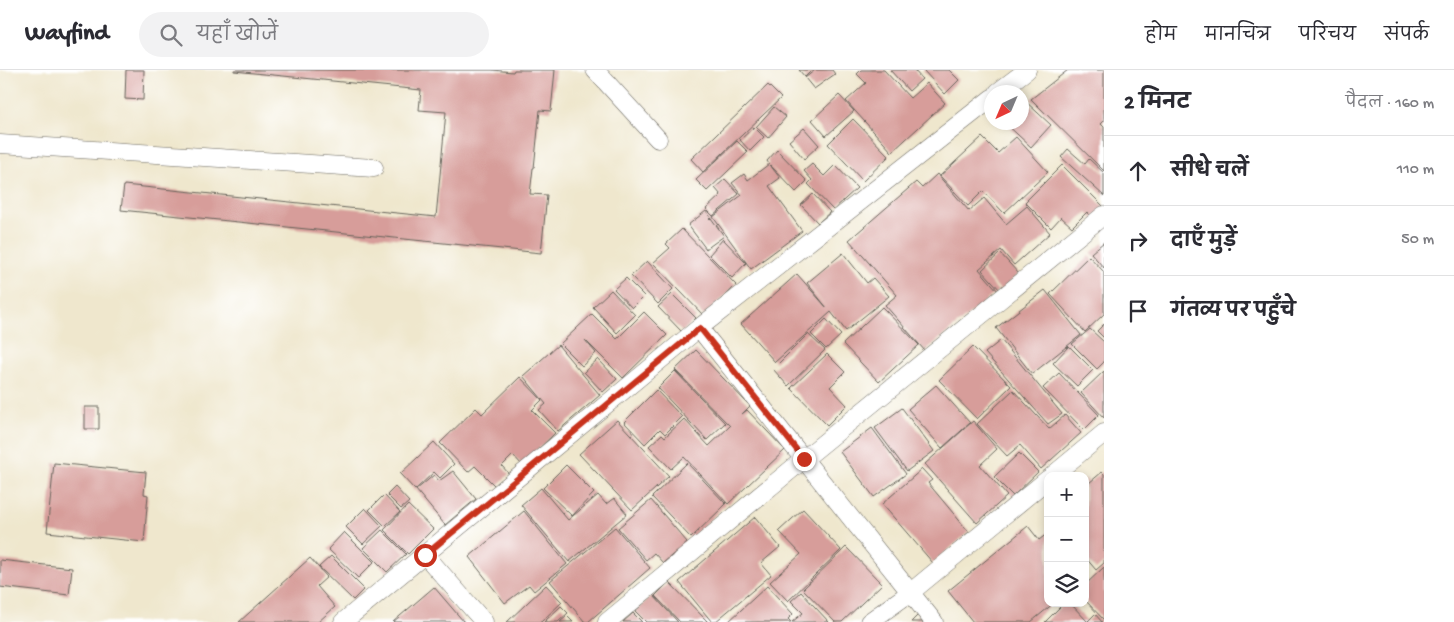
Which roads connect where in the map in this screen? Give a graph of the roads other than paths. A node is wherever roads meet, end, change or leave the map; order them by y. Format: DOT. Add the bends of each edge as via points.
graph roads {
  1 [pos="595,70"];
  2 [pos="1027,70"];
  3 [pos="1007,85"];
  4 [pos="984,104"];
  5 [pos="658,139"];
  6 [pos="0,144"];
  7 [pos="374,168"];
  8 [pos="1104,215"];
  9 [pos="700,328"];
  10 [pos="1104,433"];
  11 [pos="804,459"];
  12 [pos="1057,472"];
  13 [pos="1044,482"];
  14 [pos="425,555"];
  15 [pos="911,592"];
  16 [pos="343,622"];
  17 [pos="484,622"];
  18 [pos="607,622"];
  19 [pos="869,622"];
  20 [pos="934,622"];
  1 -- 5 [label="street"];
  2 -- 3 [label="street"];
  4 -- 9 [label="street"];
  6 -- 7 [label="street"];
  8 -- 11 [label="street"];
  9 -- 11 [label="street"];
  9 -- 14 [label="street"];
  10 -- 12 [label="street"];
  11 -- 15 [label="street"];
  11 -- 18 [label="street"];
  13 -- 15 [label="street"];
  14 -- 16 [label="street"];
  14 -- 17 [label="street"];
  15 -- 19 [label="street"];
  15 -- 20 [label="street"];
}
